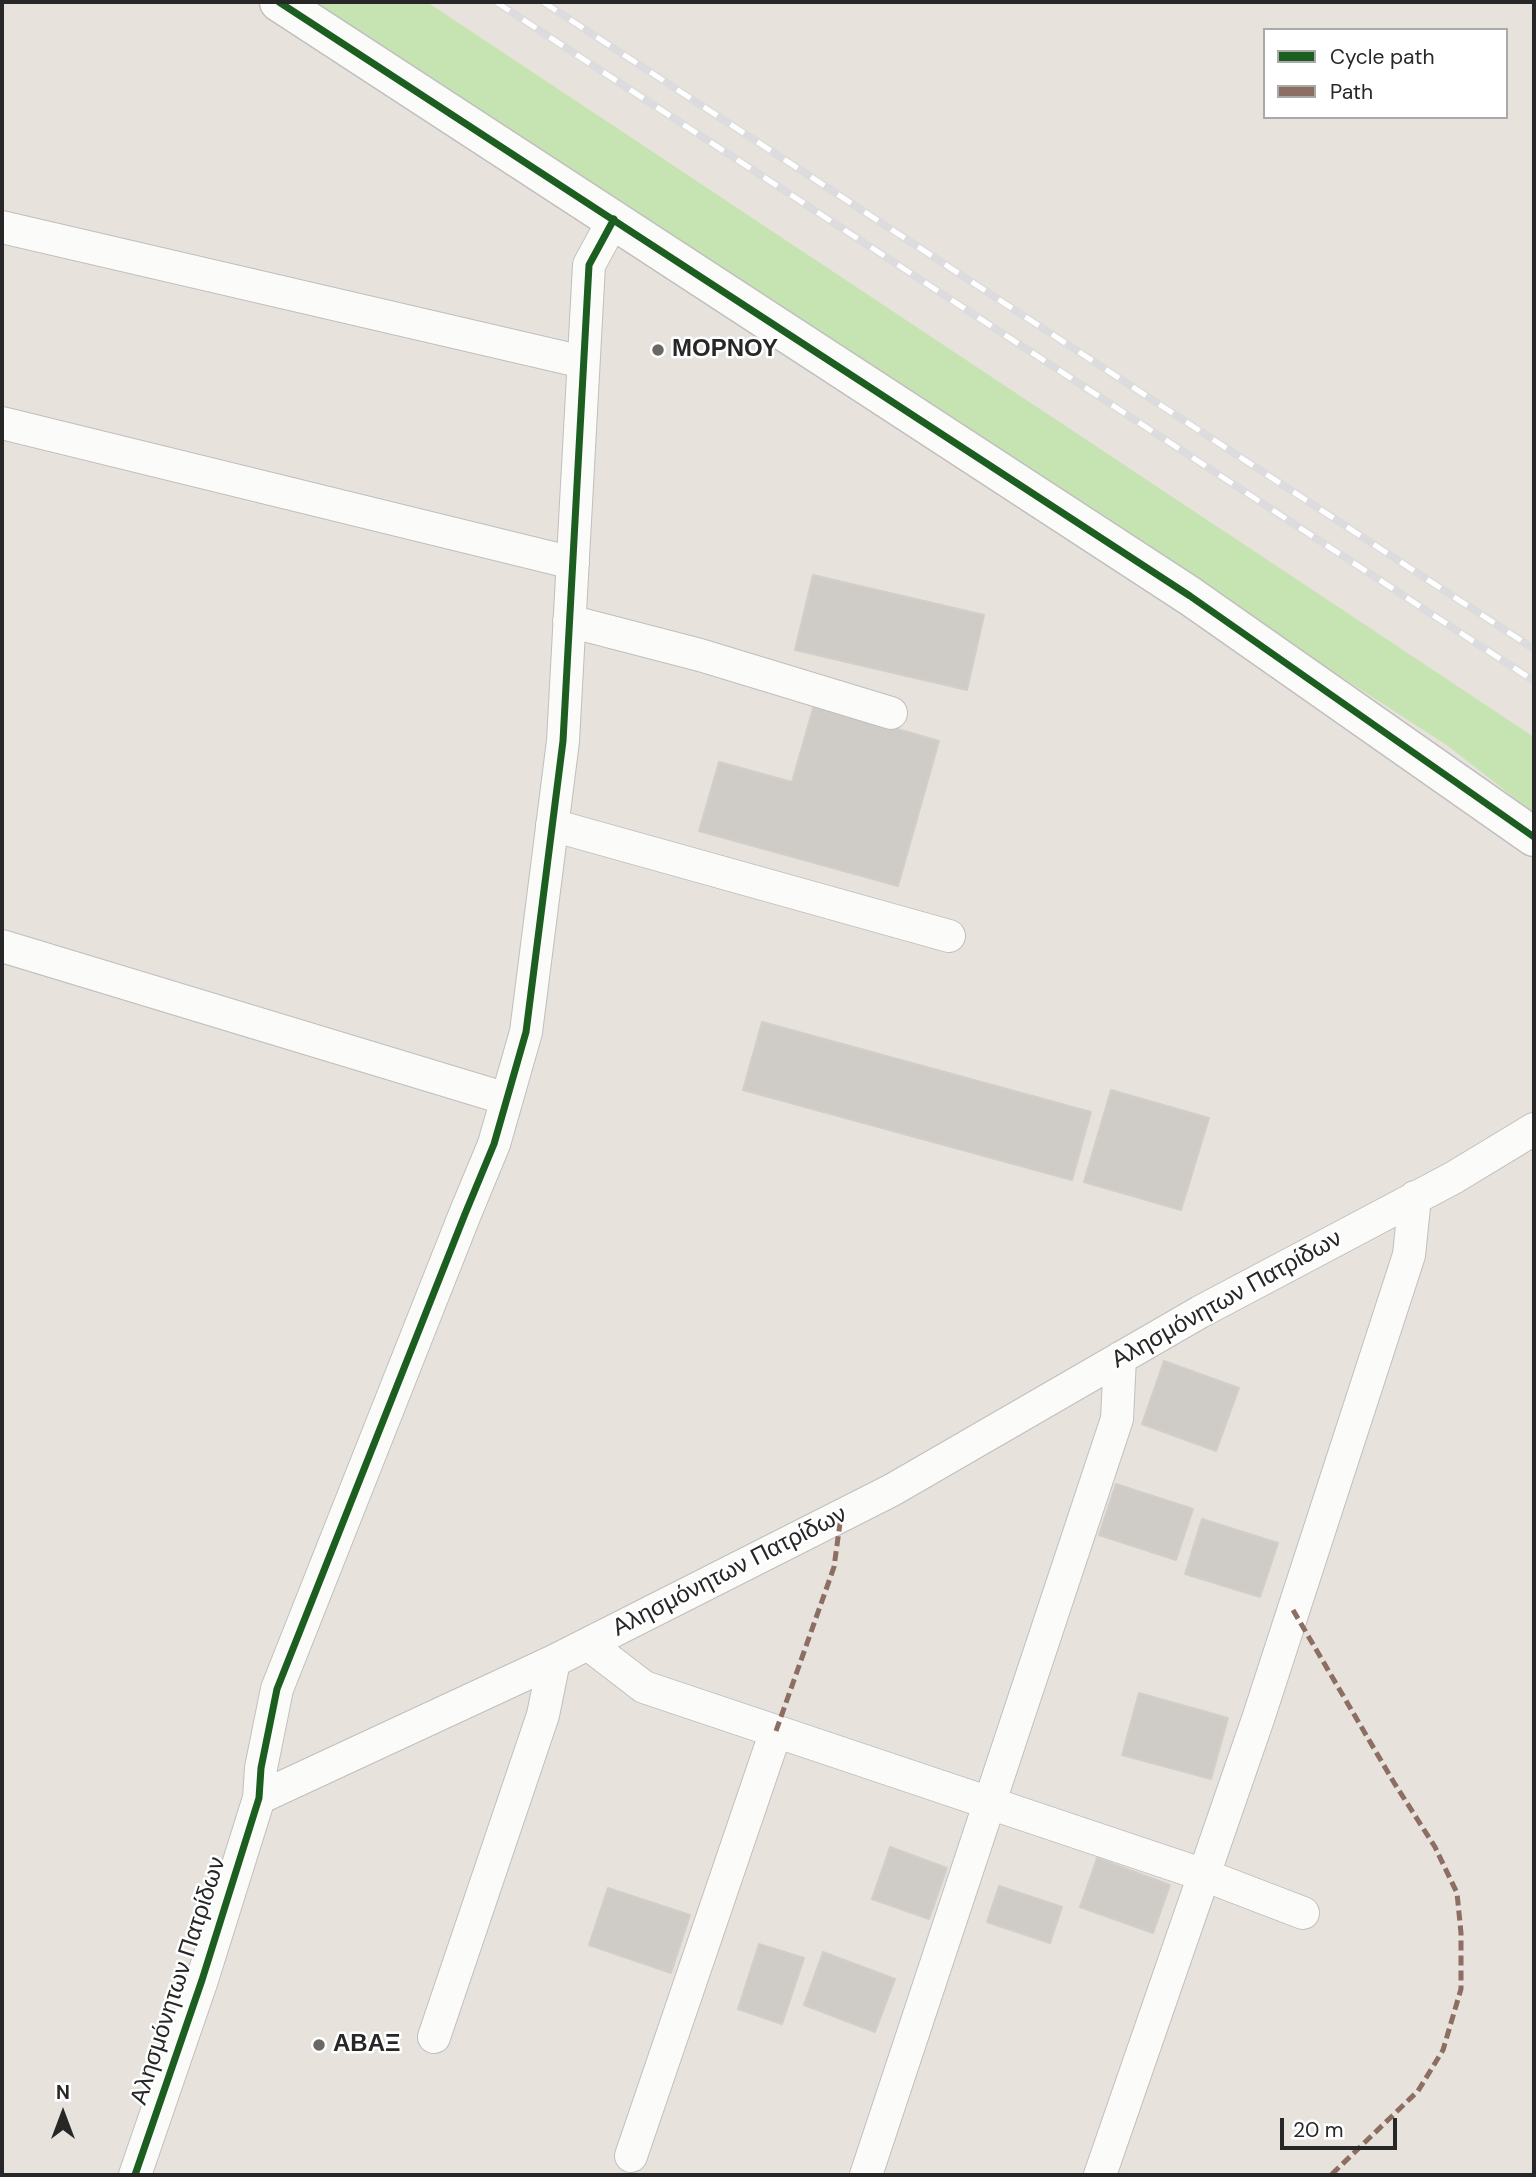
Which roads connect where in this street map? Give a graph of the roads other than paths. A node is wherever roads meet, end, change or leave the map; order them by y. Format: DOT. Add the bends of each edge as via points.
graph roads {
  1 [pos="279,2"];
  2 [pos="614,219"];
  3 [pos="2,227"];
  4 [pos="583,362"];
  5 [pos="2,423"];
  6 [pos="573,563"];
  7 [pos="569,621"];
  8 [pos="891,713"];
  9 [pos="552,825"];
  10 [pos="1534,837"];
  11 [pos="949,936"];
  12 [pos="2,946"];
  13 [pos="507,1100"];
  14 [pos="1534,1129"];
  15 [pos="1415,1197"];
  16 [pos="1120,1358"];
  17 [pos="588,1644"];
  18 [pos="554,1661"];
  19 [pos="776,1731"];
  20 [pos="259,1798"];
  21 [pos="990,1802"];
  22 [pos="1204,1875"];
  23 [pos="1303,1913"];
  24 [pos="434,2037"];
  25 [pos="631,2156"];
  26 [pos="135,2175"];
  27 [pos="866,2175"];
  28 [pos="1100,2175"];
  1 -- 2 [label="street"];
  2 -- 4 [label="street" via="589,265"];
  2 -- 10 [label="street" via="1190,596"];
  3 -- 4 [label="street"];
  4 -- 6 [label="street"];
  5 -- 6 [label="street"];
  6 -- 7 [label="street"];
  7 -- 8 [label="street"];
  7 -- 9 [label="street" via="563,740"];
  9 -- 11 [label="street"];
  9 -- 13 [label="street" via="526,1032"];
  12 -- 13 [label="street"];
  13 -- 20 [label="street" via="494,1144 278,1689"];
  14 -- 15 [label="street, Αλησμόνητων Πατρίδων"];
  15 -- 16 [label="street, Αλησμόνητων Πατρίδων"];
  15 -- 22 [label="street" via="1409,1255"];
  16 -- 17 [label="street, Αλησμόνητων Πατρίδων" via="892,1490"];
  16 -- 21 [label="street" via="1117,1419"];
  17 -- 18 [label="street, Αλησμόνητων Πατρίδων"];
  17 -- 19 [label="street" via="644,1687"];
  18 -- 20 [label="street, Αλησμόνητων Πατρίδων"];
  18 -- 24 [label="street" via="543,1715"];
  19 -- 21 [label="street"];
  19 -- 25 [label="street"];
  20 -- 26 [label="street, Αλησμόνητων Πατρίδων"];
  21 -- 22 [label="street"];
  21 -- 27 [label="street"];
  22 -- 23 [label="street"];
  22 -- 28 [label="street"];
}
